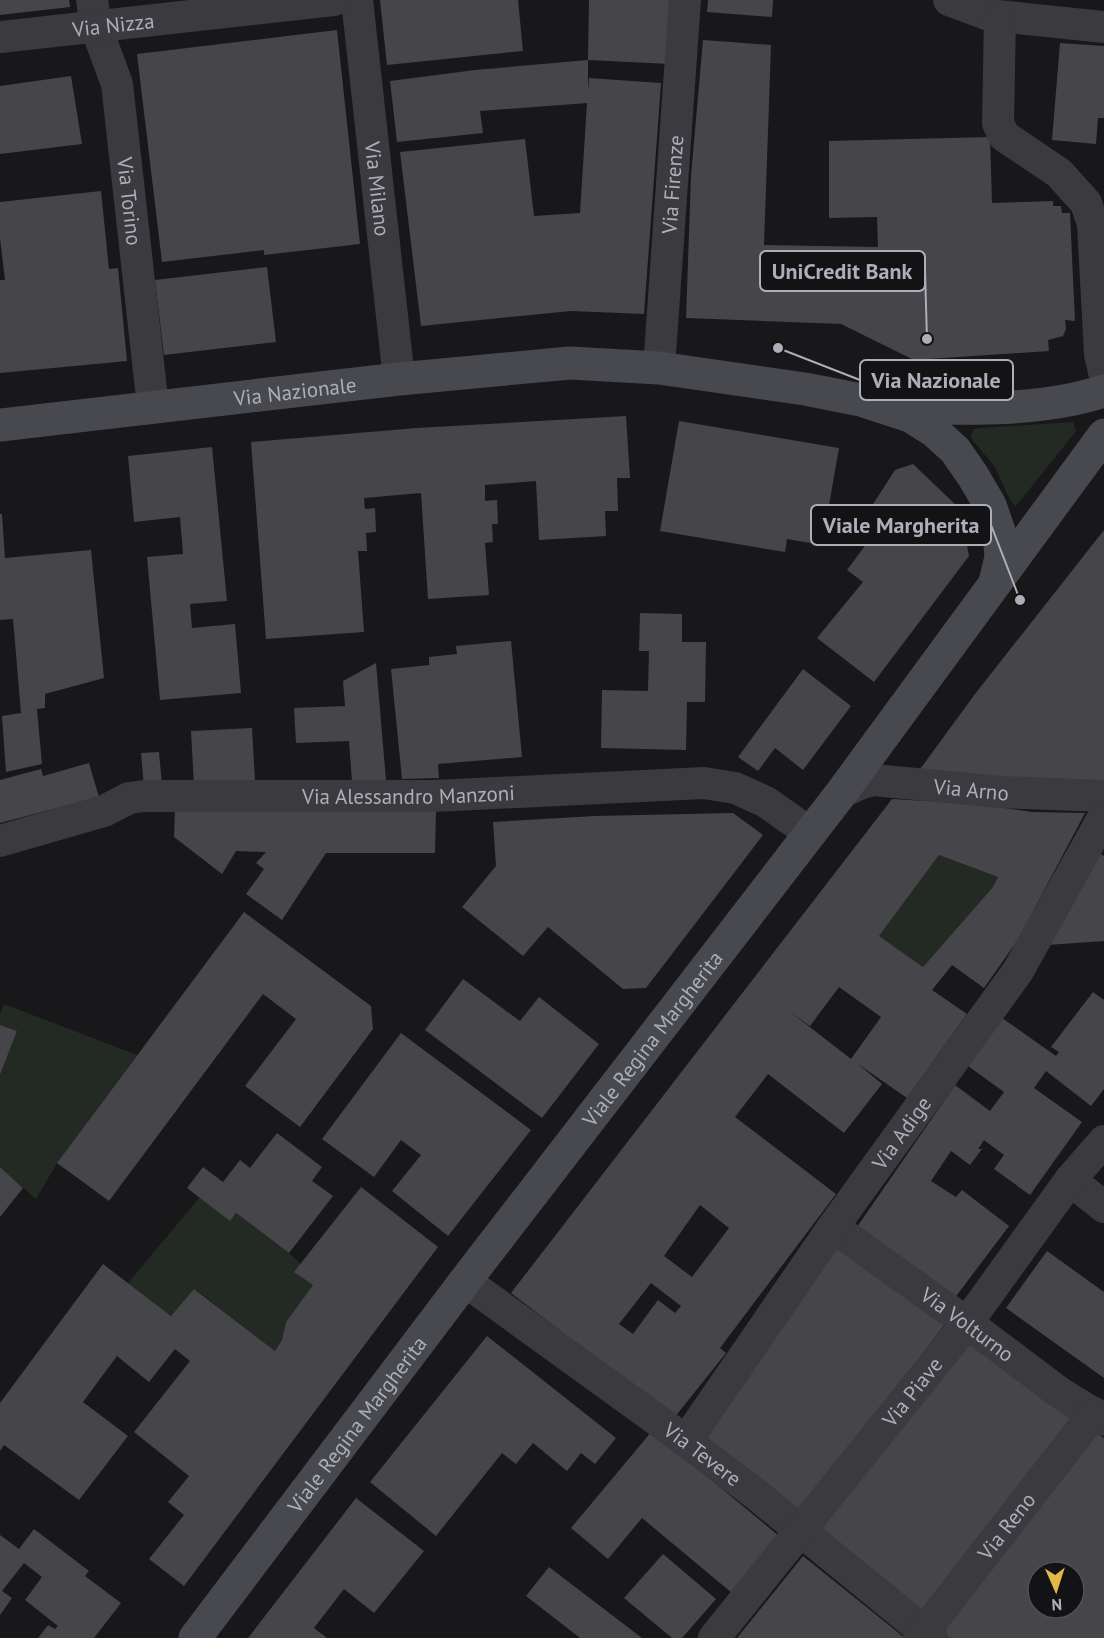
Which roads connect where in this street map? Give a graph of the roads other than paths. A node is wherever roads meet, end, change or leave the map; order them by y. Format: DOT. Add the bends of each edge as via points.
graph roads {
  1 [pos="334,0"];
  2 [pos="357,0"];
  3 [pos="685,0"];
  4 [pos="949,0"];
  5 [pos="94,13"];
  6 [pos="1000,17"];
  7 [pos="1104,27"];
  8 [pos="0,37"];
  9 [pos="1102,363"];
  10 [pos="659,368"];
  11 [pos="399,379"];
  12 [pos="1104,391"];
  13 [pos="1054,402"];
  14 [pos="153,406"];
  15 [pos="1104,408"];
  16 [pos="898,411"];
  17 [pos="0,425"];
  18 [pos="1104,435"];
  19 [pos="994,585"];
  20 [pos="842,792"];
  21 [pos="1104,796"];
  22 [pos="1104,816"];
  23 [pos="810,833"];
  24 [pos="0,841"];
  25 [pos="1104,1141"];
  26 [pos="1070,1180"];
  27 [pos="1104,1208"];
  28 [pos="833,1227"];
  29 [pos="465,1281"];
  30 [pos="967,1323"];
  31 [pos="1099,1416"];
  32 [pos="686,1441"];
  33 [pos="801,1532"];
  34 [pos="925,1636"];
  35 [pos="195,1638"];
  36 [pos="714,1638"];
  1 -- 5 [label="street, Via Nizza"];
  2 -- 11 [label="street, Via Milano"];
  3 -- 10 [label="street, Via Firenze"];
  4 -- 6 [label="street"];
  5 -- 8 [label="street, Via Nizza"];
  5 -- 14 [label="street, Via Torino" via="117,84"];
  6 -- 7 [label="street"];
  6 -- 9 [label="street" via="998,123 1004,136 1059,173 1086,203 1093,224"];
  10 -- 11 [label="main road, Via Nazionale" via="570,363"];
  10 -- 16 [label="main road, Via Nazionale" via="805,389"];
  11 -- 14 [label="main road, Via Nazionale"];
  12 -- 13 [label="main road"];
  13 -- 15 [label="street"];
  13 -- 16 [label="main road"];
  14 -- 17 [label="main road, Via Nazionale"];
  16 -- 19 [label="main road" via="934,431 955,450 990,505 999,531 1001,556"];
  18 -- 19 [label="main road, Viale Regina Margherita"];
  19 -- 20 [label="main road, Viale Regina Margherita"];
  20 -- 21 [label="street, Via Arno" via="874,780 1000,792"];
  20 -- 23 [label="main road, Viale Regina Margherita"];
  22 -- 28 [label="street, Via Adige" via="1018,971"];
  23 -- 24 [label="street, Via Alessandro Manzoni" via="766,802 735,788 704,783 434,796 144,796"];
  23 -- 29 [label="main road, Viale Regina Margherita"];
  25 -- 26 [label="street, Via Piave"];
  26 -- 27 [label="street"];
  26 -- 30 [label="street, Via Piave"];
  28 -- 30 [label="street, Via Volturno"];
  28 -- 32 [label="street, Via Adige"];
  29 -- 32 [label="street, Via Tevere"];
  29 -- 35 [label="main road, Viale Regina Margherita"];
  30 -- 31 [label="street, Via Volturno" via="1060,1393"];
  30 -- 33 [label="street, Via Piave"];
  31 -- 34 [label="street, Via Reno"];
  32 -- 33 [label="street, Via Tevere"];
  33 -- 34 [label="street, Via Tevere"];
  33 -- 36 [label="street, Via Piave"];
}
